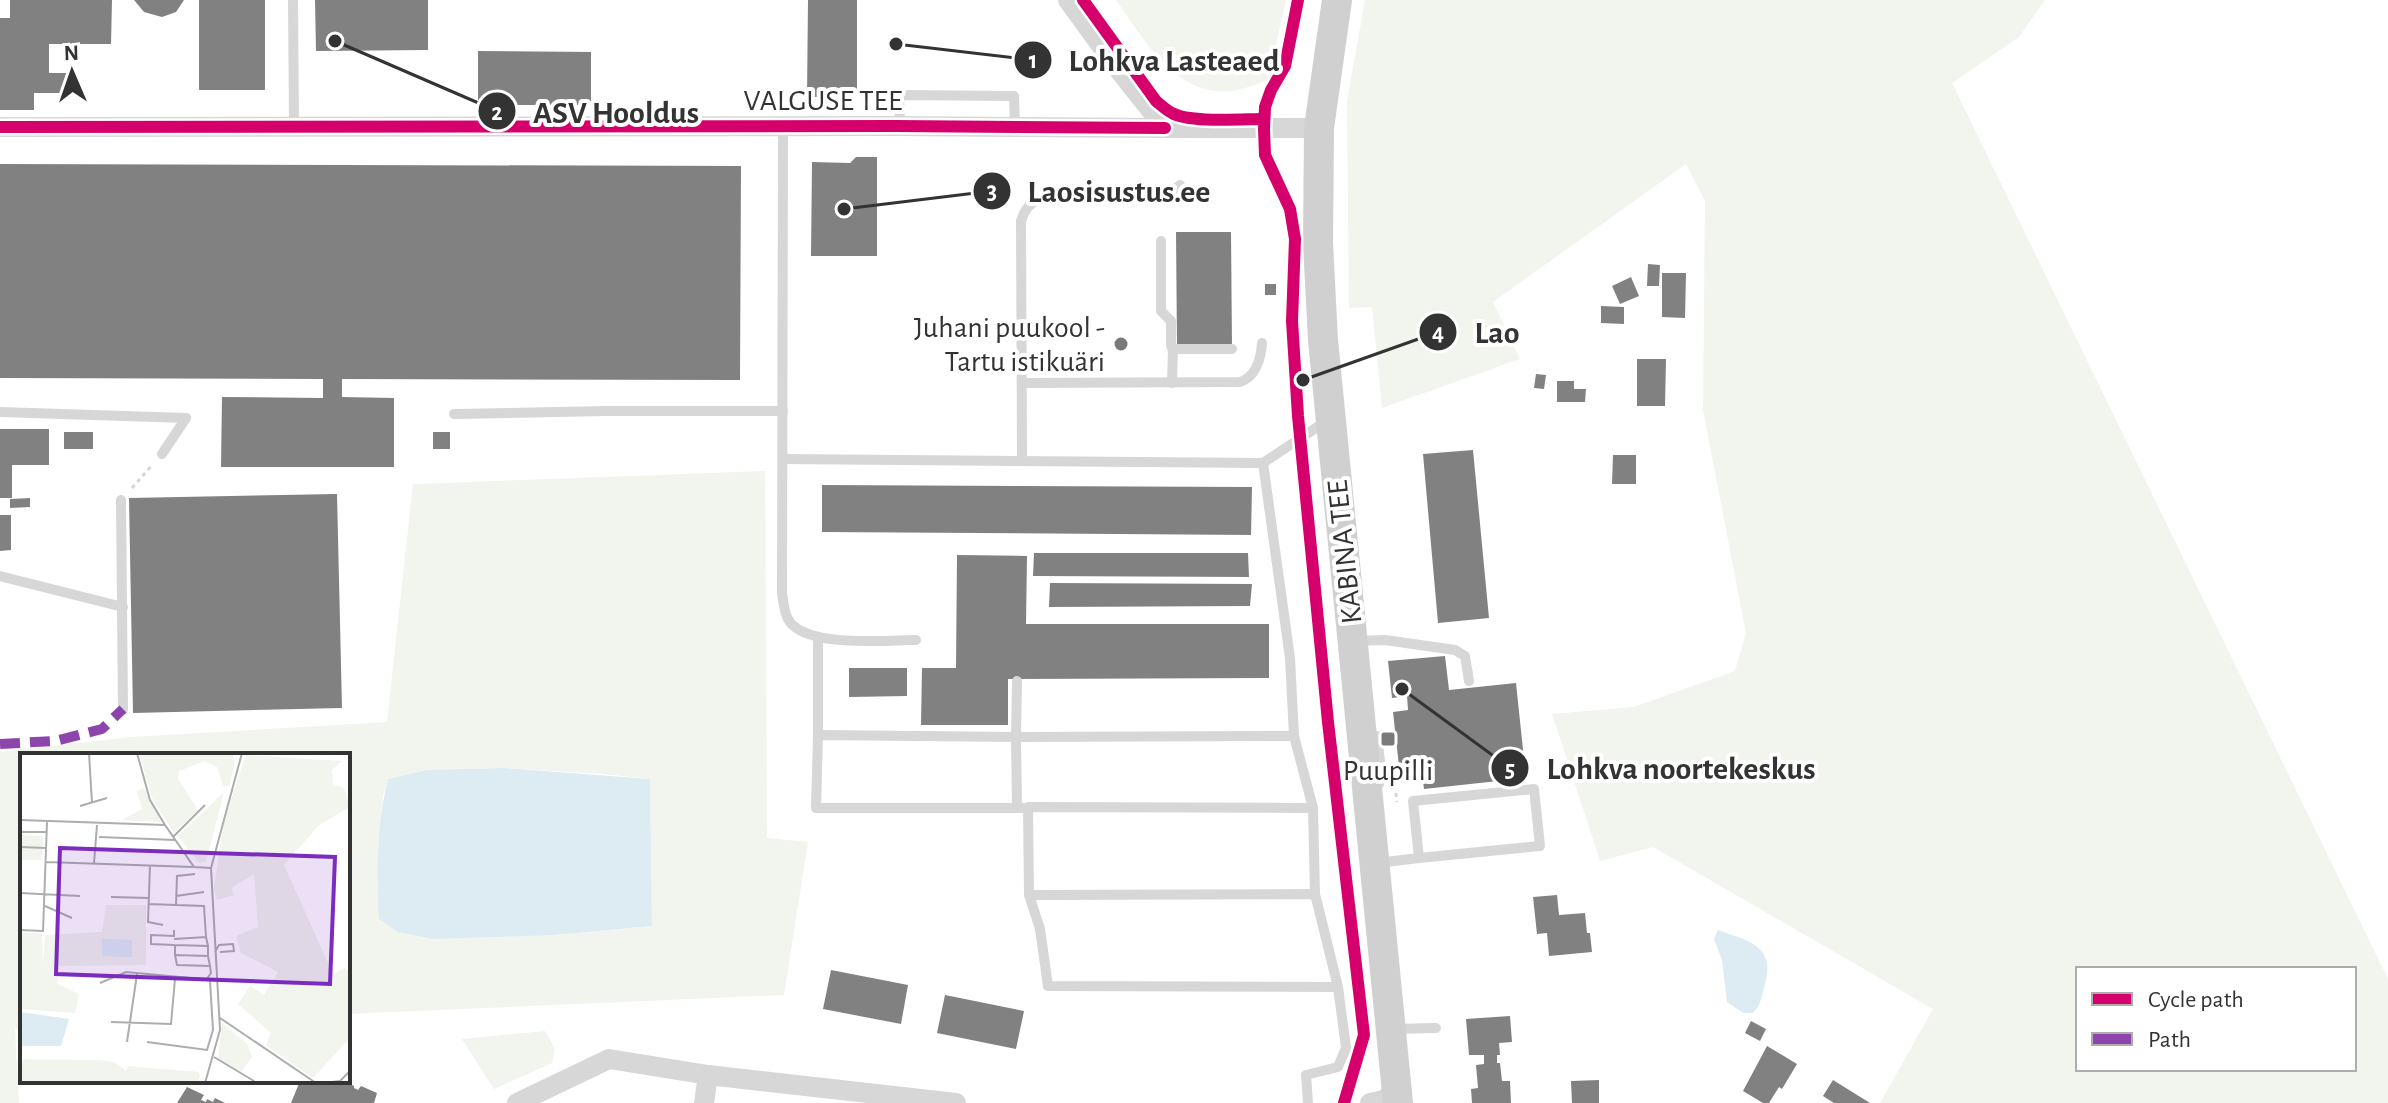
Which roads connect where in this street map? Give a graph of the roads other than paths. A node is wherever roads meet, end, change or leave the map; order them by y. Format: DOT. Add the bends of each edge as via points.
graph roads {
  1 [pos="293,0"];
  2 [pos="1068,0"];
  3 [pos="1337,0"];
  4 [pos="783,126"];
  5 [pos="900,126"];
  6 [pos="0,127"];
  7 [pos="294,127"];
  8 [pos="1015,127"];
  9 [pos="1165,128"];
  10 [pos="1319,128"];
  11 [pos="1180,185"];
  12 [pos="1161,241"];
  13 [pos="1262,343"];
  14 [pos="1173,349"];
  15 [pos="1232,349"];
  16 [pos="1022,383"];
  17 [pos="1172,383"];
  18 [pos="783,411"];
  19 [pos="0,412"];
  20 [pos="454,414"];
  21 [pos="1330,419"];
  22 [pos="162,454"];
  23 [pos="783,459"];
  24 [pos="1022,461"];
  25 [pos="1263,463"];
  26 [pos="121,500"];
  27 [pos="0,576"];
  28 [pos="123,607"];
  29 [pos="818,637"];
  30 [pos="916,640"];
  31 [pos="1353,641"];
  32 [pos="1017,681"];
  33 [pos="1469,681"];
  34 [pos="1370,700"];
  35 [pos="123,709"];
  36 [pos="1375,726"];
  37 [pos="818,735"];
  38 [pos="1294,736"];
  39 [pos="1016,737"];
  40 [pos="1022,808"];
  41 [pos="1313,808"];
  42 [pos="1374,848"];
  43 [pos="1419,858"];
  44 [pos="1315,894"];
  45 [pos="1029,895"];
  46 [pos="1338,987"];
  47 [pos="1436,1028"];
  48 [pos="1391,1029"];
  49 [pos="708,1075"];
  50 [pos="1398,1096"];
  51 [pos="517,1103"];
  52 [pos="704,1103"];
  53 [pos="956,1103"];
  54 [pos="1308,1103"];
  55 [pos="1370,1103"];
  1 -- 7 [label="lane"];
  2 -- 9 [label="street"];
  3 -- 10 [label="street, KABINA TEE"];
  4 -- 5 [label="street, VALGUSE TEE"];
  4 -- 7 [label="street, VALGUSE TEE"];
  4 -- 18 [label="lane"];
  5 -- 8 [label="street, VALGUSE TEE"];
  5 -- 8 [label="lane" via="899,95 1014,96"];
  6 -- 7 [label="street, VALGUSE TEE"];
  8 -- 9 [label="street, VALGUSE TEE"];
  9 -- 10 [label="street, VALGUSE TEE"];
  10 -- 21 [label="street, KABINA TEE" via="1318,243"];
  11 -- 16 [label="lane" via="1164,198 1039,200 1024,211"];
  12 -- 14 [label="lane" via="1161,311 1171,321"];
  13 -- 17 [label="lane" via="1247,380"];
  14 -- 15 [label="lane"];
  14 -- 17 [label="lane"];
  16 -- 17 [label="lane"];
  16 -- 24 [label="lane"];
  18 -- 20 [label="lane"];
  18 -- 23 [label="lane"];
  19 -- 22 [label="lane" via="186,418"];
  21 -- 25 [label="lane"];
  21 -- 31 [label="street, KABINA TEE"];
  23 -- 24 [label="lane"];
  23 -- 29 [label="lane" via="782,593 787,620 804,634"];
  24 -- 25 [label="lane"];
  25 -- 38 [label="lane" via="1290,658"];
  26 -- 28 [label="lane"];
  27 -- 28 [label="lane"];
  28 -- 35 [label="lane"];
  29 -- 30 [label="lane"];
  29 -- 37 [label="lane"];
  31 -- 33 [label="lane" via="1455,650 1465,656"];
  31 -- 34 [label="lane"];
  31 -- 42 [label="street, KABINA TEE"];
  32 -- 39 [label="lane"];
  36 -- 42 [label="lane" via="1381,769"];
  37 -- 39 [label="lane"];
  37 -- 40 [label="lane" via="816,808"];
  38 -- 39 [label="lane"];
  38 -- 41 [label="lane"];
  39 -- 40 [label="lane"];
  40 -- 41 [label="lane"];
  40 -- 45 [label="lane"];
  41 -- 44 [label="lane"];
  42 -- 43 [label="lane"];
  42 -- 48 [label="street, KABINA TEE"];
  43 -- 43 [label="lane" via="1413,801 1534,789 1540,846"];
  44 -- 45 [label="lane"];
  44 -- 46 [label="lane"];
  45 -- 46 [label="lane" via="1048,986"];
  46 -- 54 [label="lane" via="1346,1048 1338,1067 1306,1075"];
  47 -- 48 [label="lane"];
  48 -- 50 [label="street, KABINA TEE"];
  49 -- 51 [label="street" via="609,1059"];
  49 -- 52 [label="street"];
  49 -- 53 [label="street"];
  50 -- 55 [label="street"];
}
